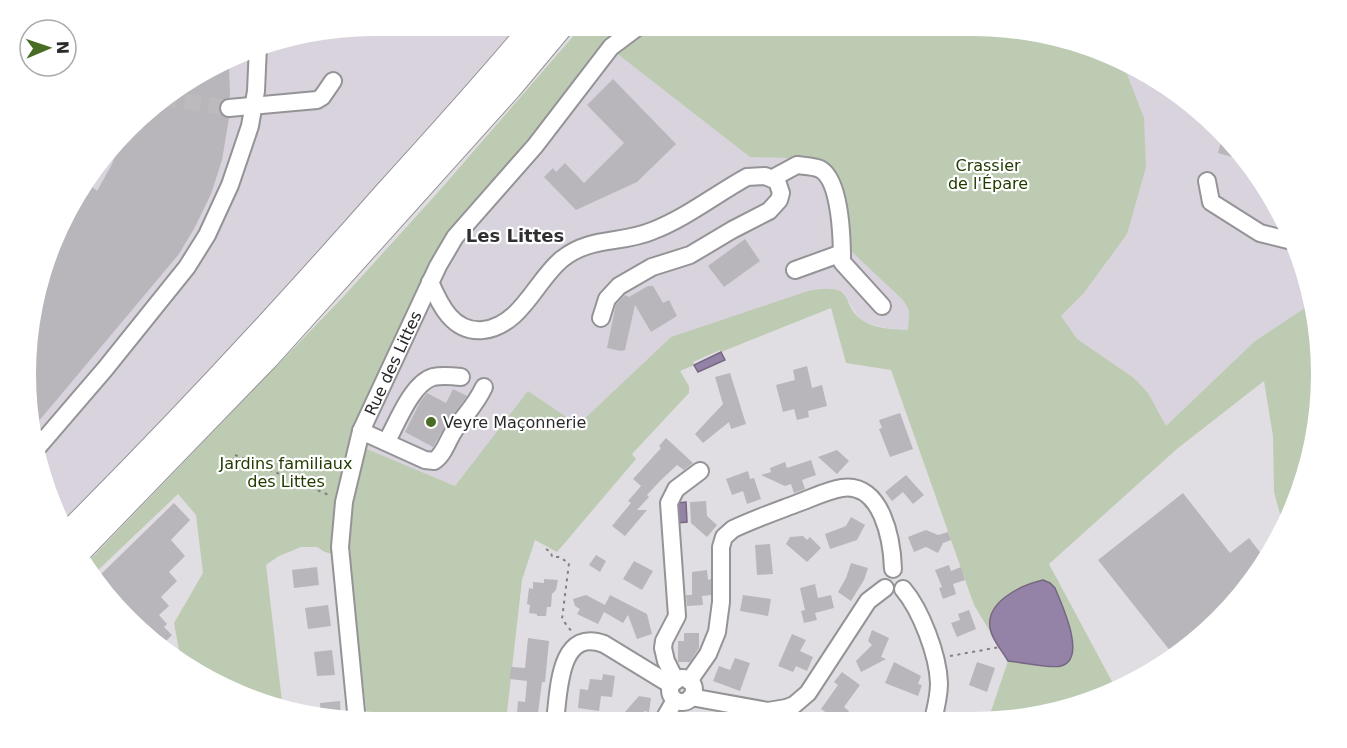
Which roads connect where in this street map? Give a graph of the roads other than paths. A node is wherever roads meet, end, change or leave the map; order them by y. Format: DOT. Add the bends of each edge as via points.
graph roads {
  1 [pos="527,36"];
  2 [pos="552,36"];
  3 [pos="624,36"];
  4 [pos="257,57"];
  5 [pos="333,81"];
  6 [pos="253,106"];
  7 [pos="230,108"];
  8 [pos="773,178"];
  9 [pos="1207,181"];
  10 [pos="1282,239"];
  11 [pos="842,253"];
  12 [pos="795,270"];
  13 [pos="430,282"];
  14 [pos="882,306"];
  15 [pos="601,318"];
  16 [pos="461,377"];
  17 [pos="484,387"];
  18 [pos="361,431"];
  19 [pos="387,441"];
  20 [pos="43,442"];
  21 [pos="700,471"];
  22 [pos="74,529"];
  23 [pos="83,546"];
  24 [pos="893,569"];
  25 [pos="885,588"];
  26 [pos="903,588"];
  27 [pos="680,689"];
  28 [pos="356,711"];
  29 [pos="556,712"];
  30 [pos="668,712"];
  31 [pos="935,712"];
  1 -- 22 [label="highway" via="295,298"];
  2 -- 23 [label="highway" via="267,356"];
  3 -- 13 [label="street, Rue des Littes" via="536,147 455,237"];
  4 -- 6 [label="street"];
  5 -- 6 [label="street" via="317,100"];
  6 -- 7 [label="street"];
  6 -- 20 [label="street" via="230,185 188,267"];
  8 -- 11 [label="street" via="797,165 821,170 832,181"];
  8 -- 13 [label="street" via="747,177 652,231 578,249 548,273 509,319 484,330 454,322"];
  8 -- 15 [label="street" via="781,193 769,211 690,255 652,267 619,286 607,299"];
  9 -- 10 [label="street" via="1212,202 1260,233"];
  11 -- 12 [label="street"];
  11 -- 14 [label="street" via="842,262"];
  13 -- 18 [label="street, Rue des Littes"];
  16 -- 19 [label="street" via="443,375 425,380 416,388"];
  17 -- 19 [label="street" via="434,461"];
  18 -- 19 [label="street"];
  18 -- 28 [label="street, Rue des Littes" via="340,534"];
  21 -- 27 [label="street" via="676,489 669,503 677,616 663,648"];
  24 -- 25 [label="street" via="883,578"];
  24 -- 26 [label="street" via="904,573"];
  24 -- 27 [label="street" via="892,546 882,514 865,492 857,489 837,489 734,529 724,537 721,547 717,632 708,654"];
  25 -- 26 [label="street" via="894,592"];
  25 -- 27 [label="street" via="868,601 808,693 794,705 768,711"];
  26 -- 31 [label="street" via="915,605 934,659 939,692"];
  27 -- 29 [label="street" via="595,641 570,651 564,661"];
  27 -- 30 [label="street"];
}
